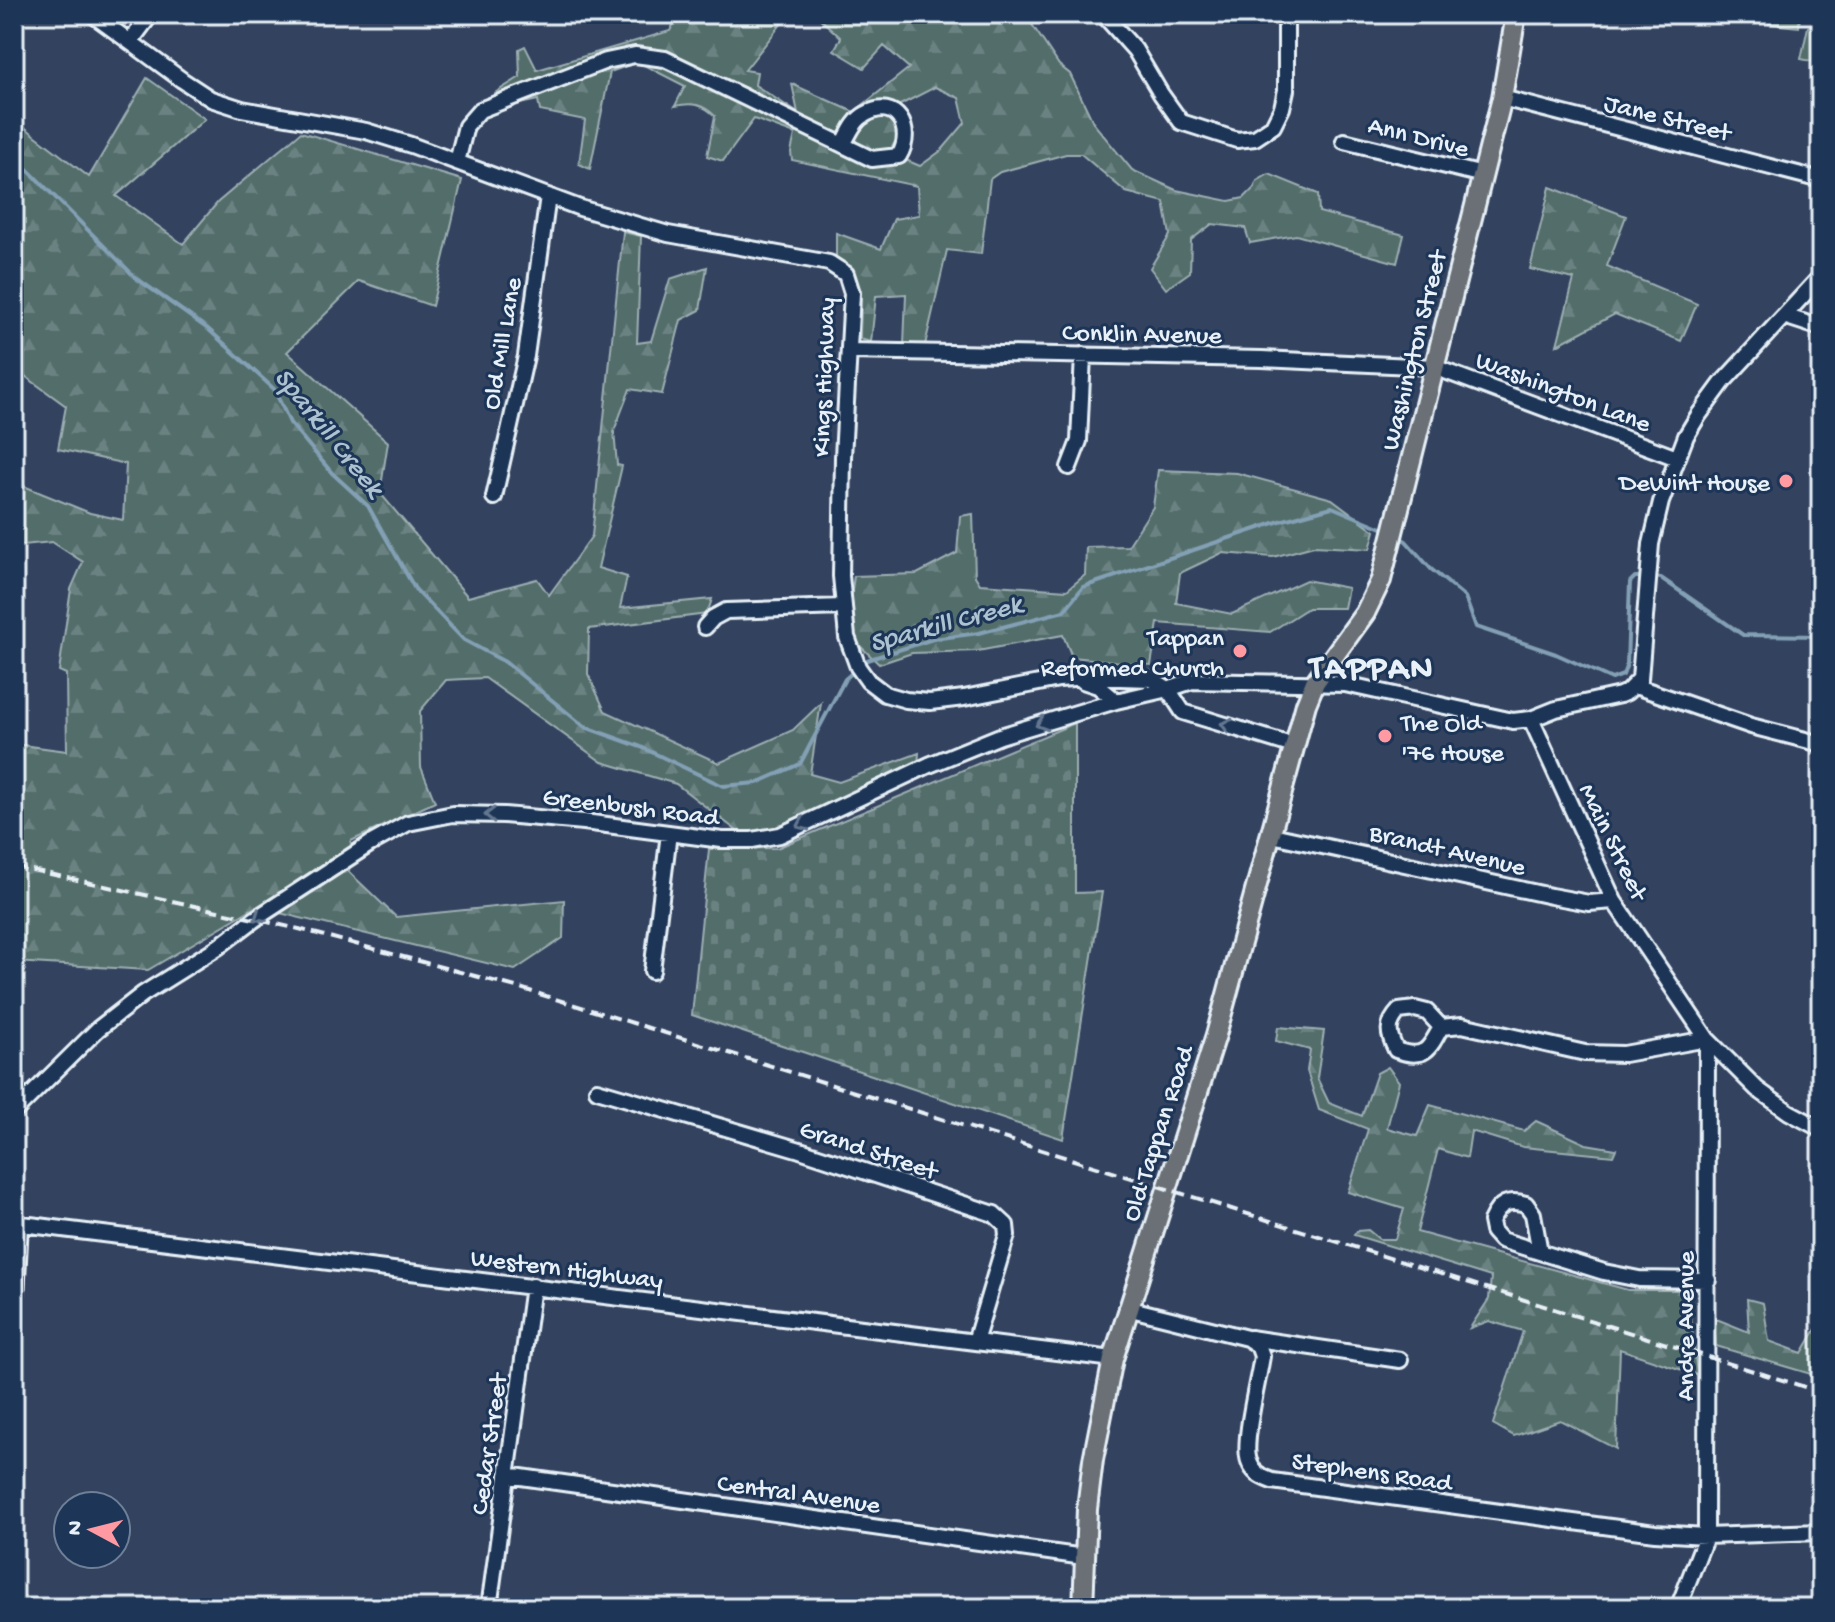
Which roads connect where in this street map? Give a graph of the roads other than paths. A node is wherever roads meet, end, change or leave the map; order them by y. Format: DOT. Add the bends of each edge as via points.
graph roads {
  1 [pos="92,14"];
  2 [pos="151,14"];
  3 [pos="1103,14"];
  4 [pos="1286,14"];
  5 [pos="1516,14"];
  6 [pos="130,42"];
  7 [pos="1502,98"];
  8 [pos="1344,141"];
  9 [pos="843,145"];
  10 [pos="457,162"];
  11 [pos="1483,175"];
  12 [pos="1821,180"];
  13 [pos="548,196"];
  14 [pos="1821,276"];
  15 [pos="1784,316"];
  16 [pos="1821,328"];
  17 [pos="849,351"];
  18 [pos="1083,355"];
  19 [pos="1434,367"];
  20 [pos="1677,458"];
  21 [pos="1069,467"];
  22 [pos="494,497"];
  23 [pos="843,607"];
  24 [pos="705,627"];
  25 [pos="1075,678"];
  26 [pos="1315,682"];
  27 [pos="1635,686"];
  28 [pos="1168,689"];
  29 [pos="1116,701"];
  30 [pos="1531,719"];
  31 [pos="1821,744"];
  32 [pos="1294,746"];
  33 [pos="669,833"];
  34 [pos="1272,835"];
  35 [pos="1614,901"];
  36 [pos="652,971"];
  37 [pos="1441,1027"];
  38 [pos="1707,1039"];
  39 [pos="14,1090"];
  40 [pos="597,1090"];
  41 [pos="27,1100"];
  42 [pos="14,1112"];
  43 [pos="1821,1129"];
  44 [pos="17,1223"];
  45 [pos="1540,1252"];
  46 [pos="1708,1280"];
  47 [pos="533,1286"];
  48 [pos="1127,1308"];
  49 [pos="14,1335"];
  50 [pos="1247,1338"];
  51 [pos="975,1342"];
  52 [pos="1113,1359"];
  53 [pos="1400,1360"];
  54 [pos="507,1475"];
  55 [pos="1821,1532"];
  56 [pos="1706,1536"];
  57 [pos="1084,1557"];
  58 [pos="489,1608"];
  59 [pos="1083,1608"];
  60 [pos="1678,1608"];
  1 -- 6 [label="street, Kings Highway"];
  2 -- 6 [label="street"];
  3 -- 4 [label="street" via="1135,50 1181,122 1237,140 1255,138 1273,126 1282,108"];
  5 -- 7 [label="main road, Washington Street"];
  6 -- 10 [label="street, Kings Highway" via="211,99 366,131"];
  7 -- 11 [label="main road, Washington Street"];
  7 -- 12 [label="street, Jane Street"];
  8 -- 11 [label="street, Ann Drive"];
  9 -- 9 [label="street" via="872,159 899,156 907,143 896,114 879,110 853,126"];
  9 -- 10 [label="street" via="665,59 635,55 606,61 480,110 466,126"];
  10 -- 13 [label="street, Kings Highway"];
  11 -- 19 [label="main road, Washington Street"];
  13 -- 17 [label="street, Kings Highway" via="668,234 829,263 846,274 852,293"];
  13 -- 22 [label="street, Old Mill Lane" via="526,356"];
  14 -- 15 [label="street"];
  15 -- 16 [label="street"];
  15 -- 20 [label="street" via="1707,401"];
  17 -- 18 [label="street, Conklin Avenue"];
  17 -- 23 [label="street, Kings Highway"];
  18 -- 19 [label="street, Conklin Avenue"];
  18 -- 21 [label="street" via="1079,441"];
  19 -- 20 [label="street, Washington Lane"];
  19 -- 26 [label="main road, Washington Street" via="1381,580 1365,613"];
  20 -- 27 [label="street" via="1648,563 1642,672"];
  23 -- 24 [label="street" via="726,611"];
  23 -- 25 [label="street, Kings Highway" via="858,667 885,694 930,702"];
  25 -- 28 [label="street, Kings Highway" via="1152,679"];
  25 -- 29 [label="street" via="1098,686"];
  26 -- 28 [label="street, Kings Highway" via="1192,681"];
  26 -- 30 [label="street" via="1368,688 1513,721"];
  26 -- 32 [label="main road, Old Tappan Road"];
  27 -- 30 [label="street" via="1620,695"];
  27 -- 31 [label="street"];
  28 -- 29 [label="street, Greenbush Road"];
  32 -- 28 [label="street, one-way" via="1183,712"];
  29 -- 33 [label="street, Greenbush Road, one-way" via="1000,736 780,835 722,840"];
  30 -- 35 [label="street, Main Street"];
  32 -- 34 [label="main road, Old Tappan Road"];
  33 -- 36 [label="street"];
  33 -- 41 [label="street, Greenbush Road, one-way" via="504,815 453,814 408,823 143,994 98,1029"];
  34 -- 35 [label="street, Brandt Avenue" via="1551,896"];
  34 -- 48 [label="main road, Old Tappan Road" via="1216,1035"];
  35 -- 38 [label="street, Main Street"];
  37 -- 38 [label="street" via="1462,1025 1585,1053 1624,1054"];
  38 -- 43 [label="street, Main Street" via="1757,1089"];
  38 -- 46 [label="street, Andre Avenue"];
  39 -- 41 [label="street"];
  40 -- 51 [label="street, Grand Street" via="994,1214 1006,1225 1007,1235"];
  41 -- 42 [label="street, Greenbush Road"];
  44 -- 47 [label="street, Western Highway"];
  44 -- 49 [label="street"];
  45 -- 46 [label="street" via="1639,1279"];
  46 -- 56 [label="street, Andre Avenue"];
  47 -- 51 [label="street, Western Highway"];
  47 -- 54 [label="street, Cedar Street"];
  48 -- 50 [label="street"];
  48 -- 52 [label="main road, Old Tappan Road"];
  50 -- 53 [label="street"];
  50 -- 56 [label="street, Stephens Road" via="1262,1356 1247,1449 1259,1476"];
  51 -- 52 [label="street, Western Highway"];
  52 -- 57 [label="main road, Old Tappan Road" via="1093,1460"];
  54 -- 57 [label="street, Central Avenue"];
  54 -- 58 [label="street, Cedar Street"];
  55 -- 56 [label="street"];
  56 -- 60 [label="street, Andre Avenue"];
  57 -- 59 [label="main road, Old Tappan Road"];
}
